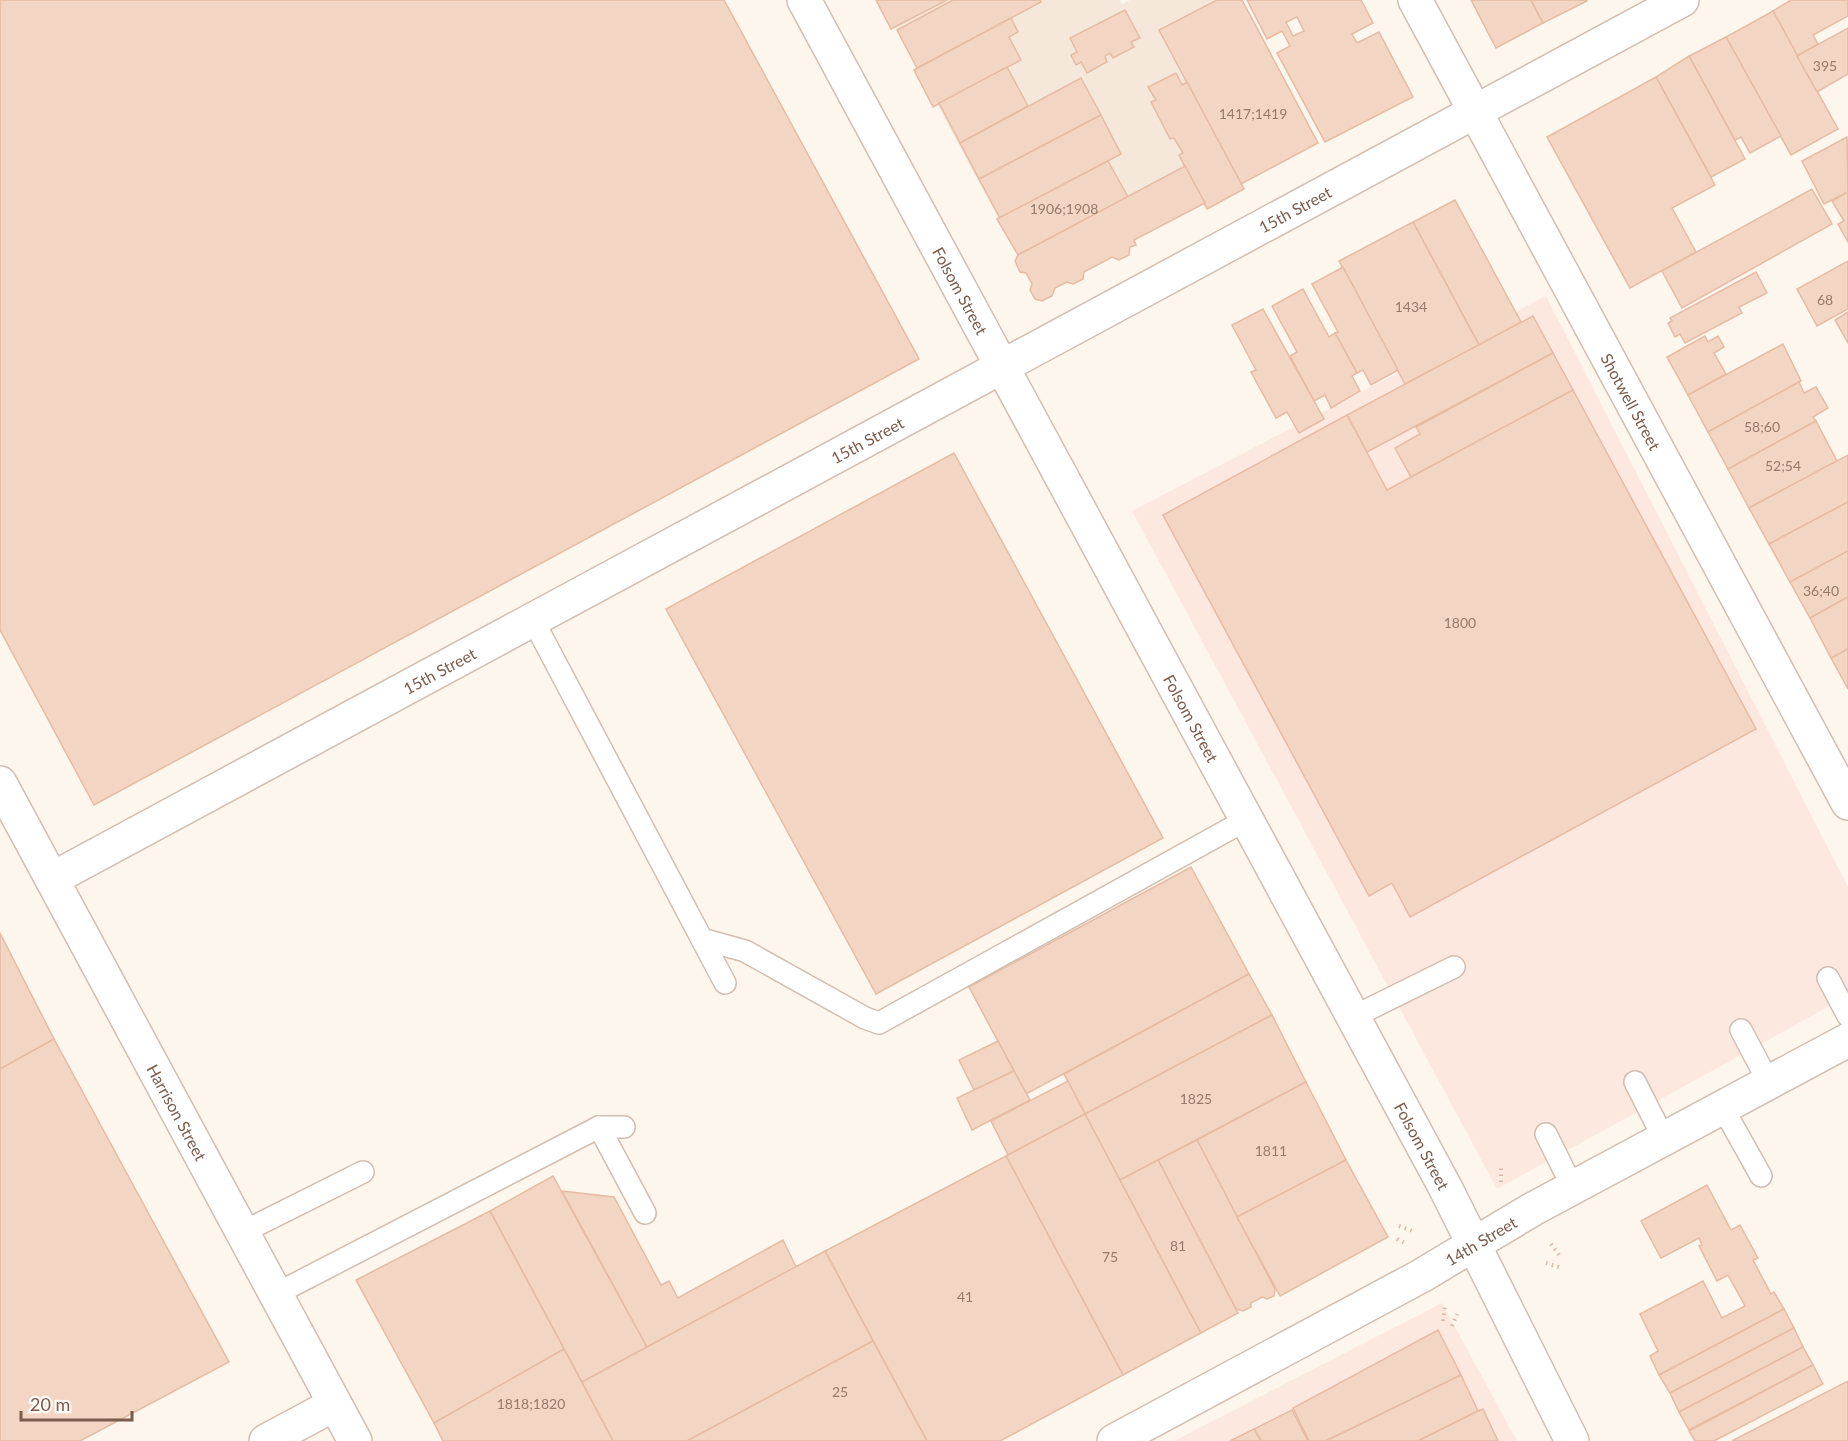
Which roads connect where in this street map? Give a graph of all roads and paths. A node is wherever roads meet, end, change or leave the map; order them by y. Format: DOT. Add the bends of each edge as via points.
graph roads {
  1 [pos="804,0"];
  2 [pos="1415,0"];
  3 [pos="1682,0"];
  4 [pos="1475,112"];
  5 [pos="1002,367"];
  6 [pos="533,620"];
  7 [pos="0,783"];
  8 [pos="1848,803"];
  9 [pos="1246,819"];
  10 [pos="52,879"];
  11 [pos="702,939"];
  12 [pos="1454,967"];
  13 [pos="1828,978"];
  14 [pos="725,983"];
  15 [pos="1848,1016"];
  16 [pos="1353,1017"];
  17 [pos="1741,1030"];
  18 [pos="1848,1040"];
  19 [pos="1635,1082"];
  20 [pos="1769,1083"];
  21 [pos="1723,1108"];
  22 [pos="598,1127"];
  23 [pos="624,1127"];
  24 [pos="1546,1134"];
  25 [pos="1664,1139"];
  26 [pos="1501,1167"];
  27 [pos="363,1172"];
  28 [pos="1761,1176"];
  29 [pos="1501,1182"];
  30 [pos="1573,1188"];
  31 [pos="645,1213"];
  32 [pos="1400,1226"];
  33 [pos="1413,1231"];
  34 [pos="243,1232"];
  35 [pos="1474,1244"];
  36 [pos="1551,1244"];
  37 [pos="1560,1256"];
  38 [pos="1546,1263"];
  39 [pos="1562,1268"];
  40 [pos="276,1294"];
  41 [pos="1445,1306"];
  42 [pos="1457,1314"];
  43 [pos="1443,1321"];
  44 [pos="1452,1326"];
  45 [pos="335,1404"];
  46 [pos="266,1441"];
  47 [pos="355,1441"];
  48 [pos="1114,1441"];
  49 [pos="1572,1441"];
  1 -- 5 [label="street, Folsom Street"];
  2 -- 4 [label="street, Shotwell Street"];
  3 -- 4 [label="street, 15th Street"];
  4 -- 5 [label="street, 15th Street"];
  4 -- 8 [label="street, Shotwell Street"];
  5 -- 6 [label="street, 15th Street"];
  5 -- 9 [label="street, Folsom Street"];
  6 -- 10 [label="street, 15th Street"];
  6 -- 11 [label="lane"];
  7 -- 10 [label="street, Harrison Street"];
  9 -- 11 [label="lane" via="879,1023 745,951"];
  9 -- 16 [label="street, Folsom Street"];
  10 -- 34 [label="street, Harrison Street"];
  11 -- 14 [label="lane"];
  12 -- 16 [label="lane"];
  13 -- 15 [label="lane"];
  16 -- 35 [label="street, Folsom Street"];
  17 -- 20 [label="lane"];
  18 -- 20 [label="street, 14th Street"];
  19 -- 25 [label="lane"];
  20 -- 21 [label="street, 14th Street"];
  21 -- 25 [label="street, 14th Street"];
  21 -- 28 [label="lane"];
  22 -- 23 [label="lane"];
  22 -- 31 [label="lane"];
  22 -- 40 [label="lane"];
  24 -- 30 [label="lane"];
  25 -- 30 [label="street, 14th Street"];
  26 -- 29 [label="path"];
  27 -- 34 [label="lane"];
  30 -- 35 [label="street, 14th Street"];
  32 -- 33 [label="path"];
  34 -- 40 [label="street, Harrison Street"];
  35 -- 48 [label="street, 14th Street"];
  35 -- 49 [label="street, Folsom Street"];
  36 -- 37 [label="path"];
  38 -- 39 [label="path"];
  40 -- 45 [label="street, Harrison Street"];
  41 -- 43 [label="path"];
  42 -- 44 [label="path"];
  45 -- 46 [label="street"];
  45 -- 47 [label="street, Harrison Street"];
}
